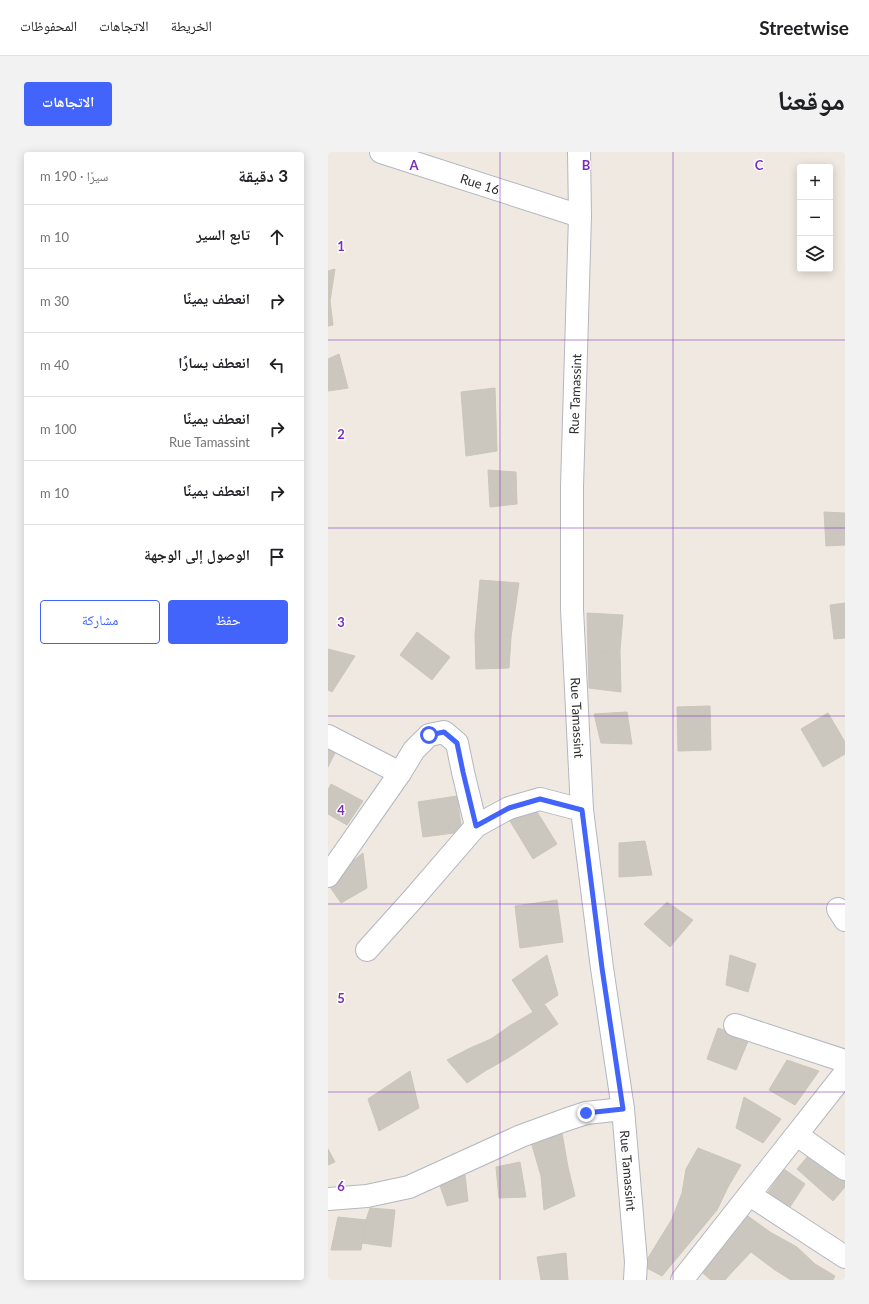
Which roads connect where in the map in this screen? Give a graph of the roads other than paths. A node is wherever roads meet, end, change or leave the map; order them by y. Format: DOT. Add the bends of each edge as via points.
graph roads {
  1 [pos="381,152"];
  2 [pos="579,152"];
  3 [pos="580,216"];
  4 [pos="328,736"];
  5 [pos="400,773"];
  6 [pos="582,810"];
  7 [pos="476,826"];
  8 [pos="328,876"];
  9 [pos="367,950"];
  10 [pos="736,1025"];
  11 [pos="845,1061"];
  12 [pos="845,1073"];
  13 [pos="623,1109"];
  14 [pos="797,1136"];
  15 [pos="845,1169"];
  16 [pos="750,1195"];
  17 [pos="328,1199"];
  18 [pos="845,1257"];
  19 [pos="635,1280"];
  20 [pos="682,1280"];
  1 -- 3 [label="street, Rue 16"];
  2 -- 3 [label="street, Rue Tamassint"];
  3 -- 6 [label="street, Rue Tamassint" via="572,502 572,609"];
  4 -- 5 [label="street"];
  5 -- 7 [label="street" via="414,750 429,735 444,732 457,743"];
  5 -- 8 [label="street"];
  6 -- 7 [label="street" via="540,799 509,808"];
  6 -- 13 [label="street, Rue Tamassint"];
  7 -- 9 [label="street"];
  10 -- 11 [label="street"];
  12 -- 14 [label="street"];
  13 -- 17 [label="street" via="586,1113 521,1136 409,1187 367,1196"];
  13 -- 19 [label="street, Rue Tamassint" via="634,1224"];
  14 -- 15 [label="street"];
  14 -- 16 [label="street"];
  16 -- 18 [label="street"];
  16 -- 20 [label="street"];
}
